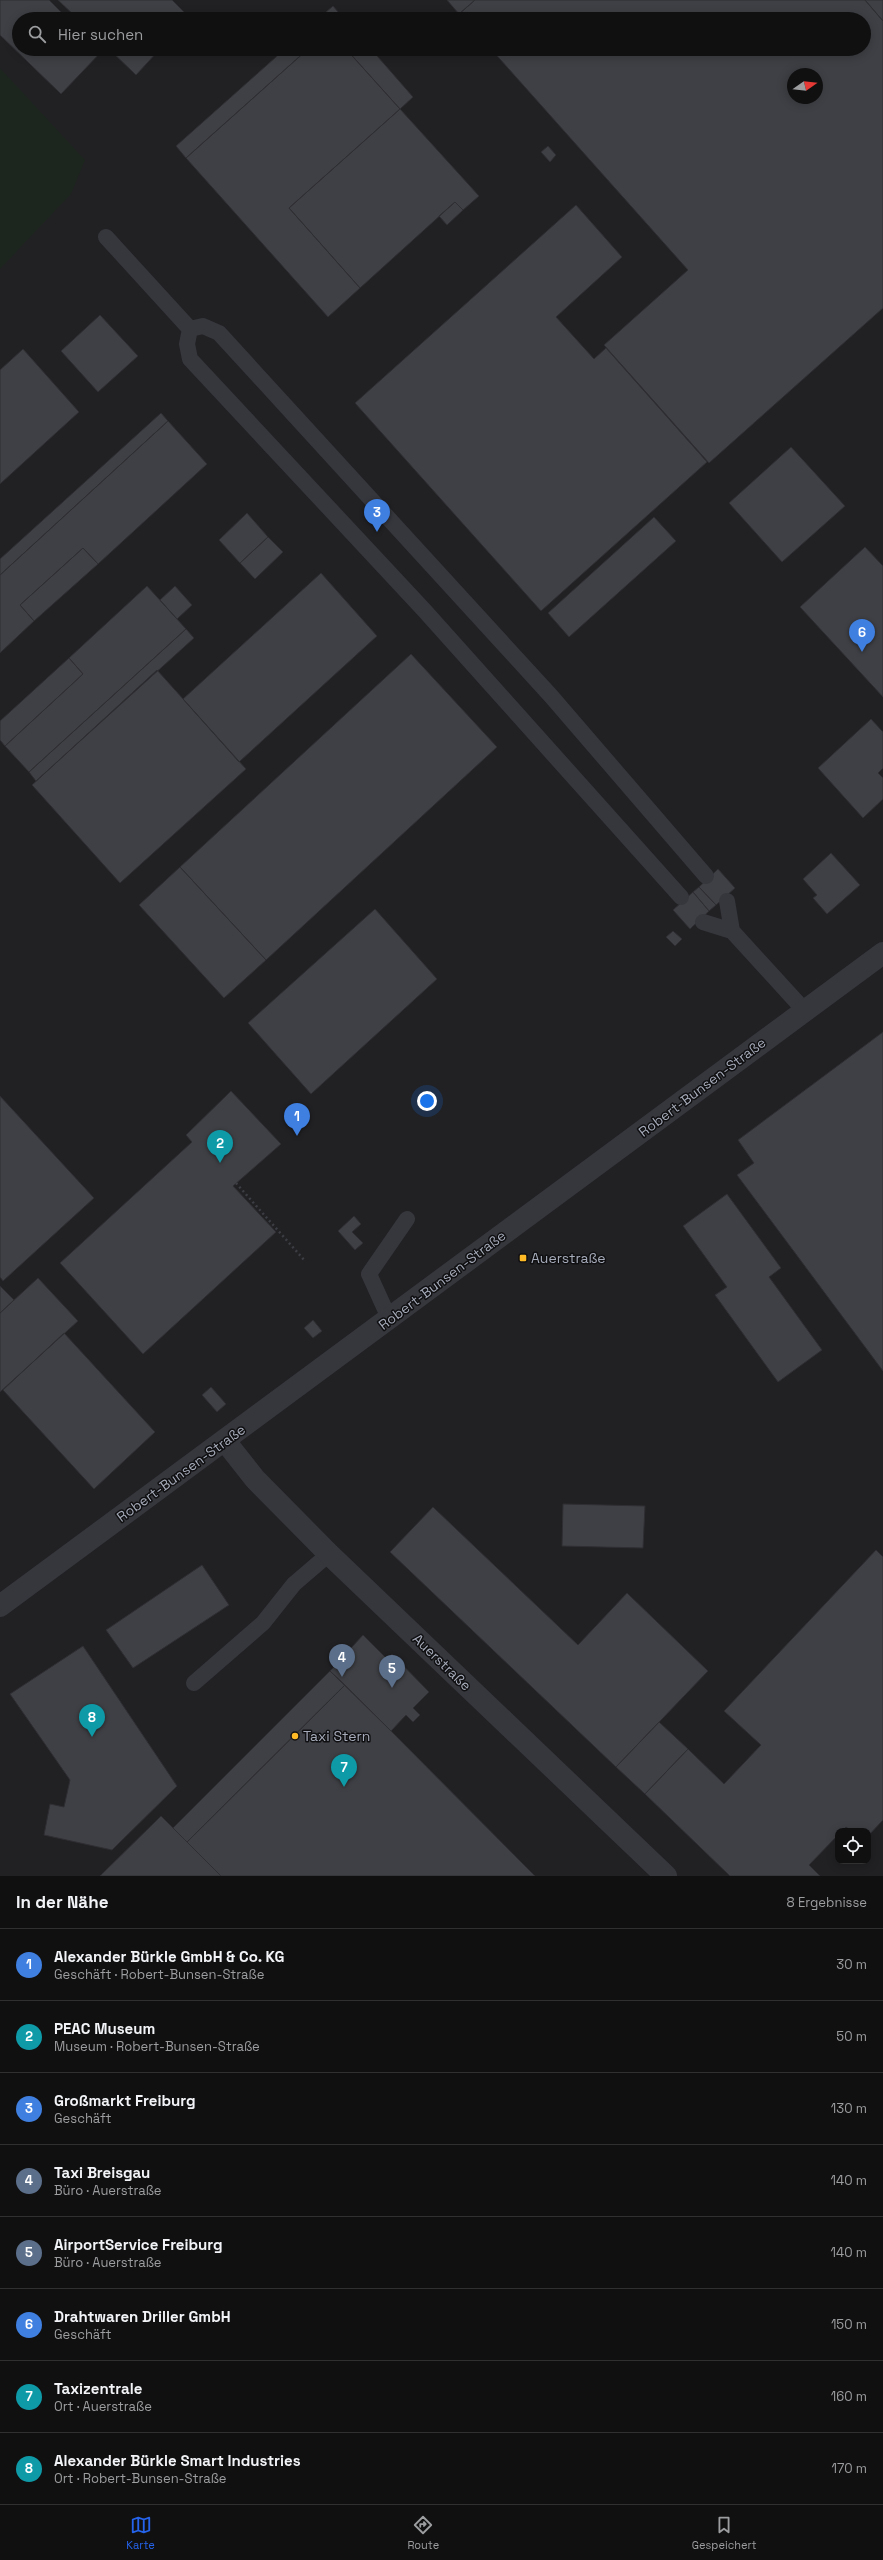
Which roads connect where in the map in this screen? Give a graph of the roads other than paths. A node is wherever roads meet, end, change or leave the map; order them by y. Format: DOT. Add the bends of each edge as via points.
graph roads {
  1 [pos="106,237"];
  2 [pos="190,330"];
  3 [pos="706,876"];
  4 [pos="681,897"];
  5 [pos="727,901"];
  6 [pos="703,922"];
  7 [pos="732,931"];
  8 [pos="883,953"];
  9 [pos="806,1011"];
  10 [pos="407,1219"];
  11 [pos="390,1318"];
  12 [pos="225,1441"];
  13 [pos="329,1554"];
  14 [pos="0,1606"];
  15 [pos="194,1683"];
  16 [pos="666,1876"];
  1 -- 2 [label="lane"];
  2 -- 3 [label="lane" via="203,326 219,332 551,696"];
  2 -- 4 [label="lane" via="187,344 190,359 424,610"];
  5 -- 7 [label="lane"];
  6 -- 7 [label="lane"];
  7 -- 9 [label="lane"];
  8 -- 9 [label="street, Robert-Bunsen-Straße"];
  9 -- 11 [label="street, Robert-Bunsen-Straße"];
  10 -- 11 [label="lane" via="369,1274"];
  11 -- 12 [label="street, Robert-Bunsen-Straße"];
  12 -- 13 [label="street, Auerstraße" via="256,1479"];
  12 -- 14 [label="street, Robert-Bunsen-Straße"];
  13 -- 15 [label="lane" via="294,1584 263,1623"];
  13 -- 16 [label="street, Auerstraße"];
}
